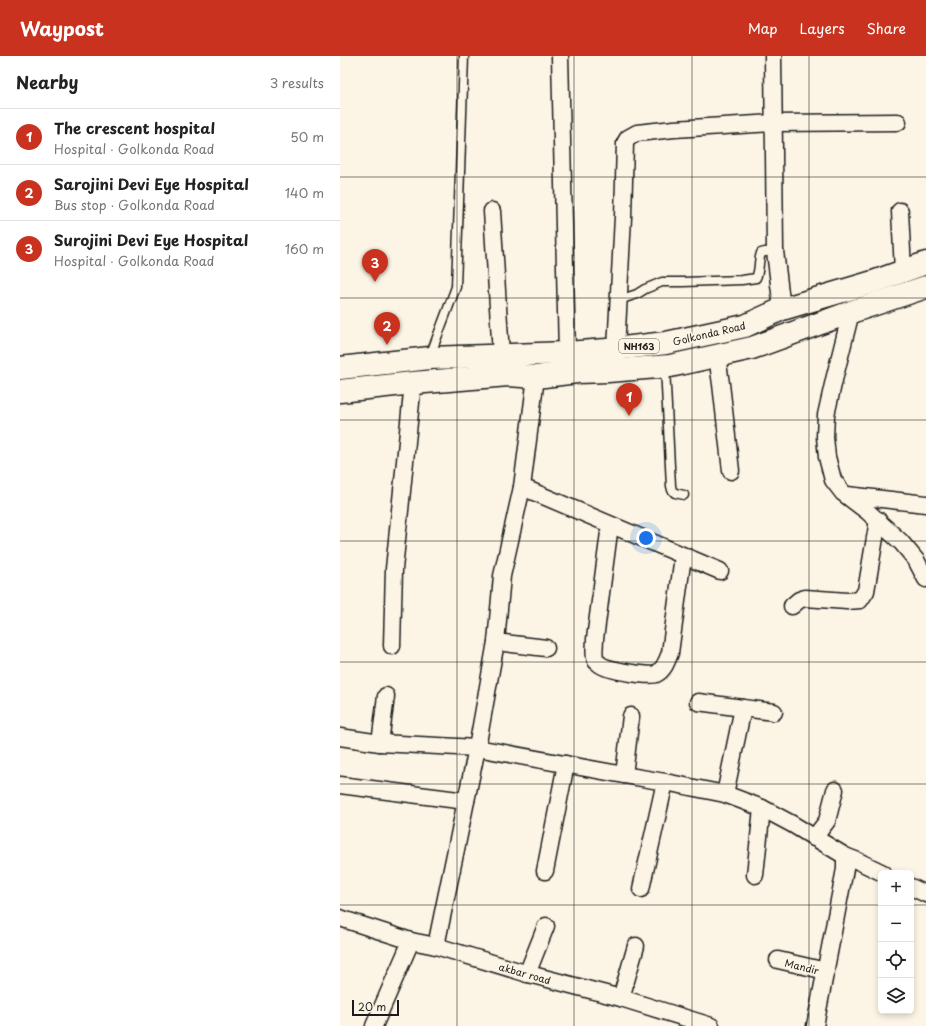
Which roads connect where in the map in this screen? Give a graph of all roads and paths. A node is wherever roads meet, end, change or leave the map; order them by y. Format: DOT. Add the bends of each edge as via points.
graph roads {
  1 [pos="464,56"];
  2 [pos="560,56"];
  3 [pos="773,56"];
  4 [pos="898,122"];
  5 [pos="774,123"];
  6 [pos="492,211"];
  7 [pos="900,211"];
  8 [pos="774,251"];
  9 [pos="926,263"];
  10 [pos="903,271"];
  11 [pos="926,288"];
  12 [pos="619,300"];
  13 [pos="782,310"];
  14 [pos="851,312"];
  15 [pos="616,349"];
  16 [pos="567,353"];
  17 [pos="501,355"];
  18 [pos="717,356"];
  19 [pos="430,358"];
  20 [pos="665,366"];
  21 [pos="340,368"];
  22 [pos="536,377"];
  23 [pos="413,383"];
  24 [pos="340,391"];
  25 [pos="730,471"];
  26 [pos="522,487"];
  27 [pos="684,495"];
  28 [pos="846,495"];
  29 [pos="926,504"];
  30 [pos="878,520"];
  31 [pos="610,525"];
  32 [pos="684,556"];
  33 [pos="720,572"];
  34 [pos="926,579"];
  35 [pos="792,606"];
  36 [pos="496,642"];
  37 [pos="392,646"];
  38 [pos="546,648"];
  39 [pos="386,696"];
  40 [pos="698,702"];
  41 [pos="743,708"];
  42 [pos="774,712"];
  43 [pos="632,716"];
  44 [pos="340,738"];
  45 [pos="380,743"];
  46 [pos="477,748"];
  47 [pos="566,764"];
  48 [pos="624,775"];
  49 [pos="666,782"];
  50 [pos="340,785"];
  51 [pos="835,790"];
  52 [pos="725,794"];
  53 [pos="466,801"];
  54 [pos="762,808"];
  55 [pos="814,838"];
  56 [pos="845,856"];
  57 [pos="545,871"];
  58 [pos="878,871"];
  59 [pos="754,875"];
  60 [pos="914,888"];
  61 [pos="642,890"];
  62 [pos="926,894"];
  63 [pos="340,918"];
  64 [pos="546,926"];
  65 [pos="411,940"];
  66 [pos="436,946"];
  67 [pos="636,946"];
  68 [pos="778,960"];
  69 [pos="826,971"];
  70 [pos="527,974"];
  71 [pos="622,998"];
  72 [pos="374,1026"];
  73 [pos="711,1026"];
  74 [pos="815,1026"];
  1 -- 19 [label="lane" via="456,286"];
  2 -- 16 [label="street"];
  3 -- 5 [label="street"];
  4 -- 5 [label="street"];
  5 -- 8 [label="street"];
  5 -- 12 [label="street" via="637,133 628,138 625,143"];
  6 -- 17 [label="street"];
  7 -- 10 [label="street"];
  8 -- 12 [label="lane" via="761,254 756,278 662,282"];
  8 -- 13 [label="street"];
  9 -- 10 [label="highway, Golkonda Road / NH163"];
  10 -- 13 [label="highway, Golkonda Road / NH163"];
  11 -- 14 [label="highway, NH163"];
  12 -- 15 [label="street"];
  13 -- 15 [label="highway, Golkonda Road / NH163" via="745,326 666,343"];
  14 -- 18 [label="highway, NH163" via="752,348"];
  14 -- 28 [label="street" via="826,416 824,436 826,457 833,480"];
  15 -- 16 [label="highway, Golkonda Road / NH163"];
  16 -- 17 [label="highway, Golkonda Road / NH163"];
  17 -- 19 [label="highway, Golkonda Road / NH163"];
  18 -- 20 [label="highway, NH163"];
  18 -- 25 [label="street"];
  19 -- 21 [label="highway, Golkonda Road / NH163"];
  20 -- 22 [label="highway, NH163"];
  20 -- 27 [label="lane" via="671,486 672,490"];
  22 -- 23 [label="highway, NH163" via="508,375"];
  22 -- 26 [label="street"];
  23 -- 24 [label="highway, NH163"];
  23 -- 37 [label="street" via="394,569"];
  26 -- 31 [label="street"];
  26 -- 36 [label="street" via="502,576"];
  28 -- 29 [label="street"];
  28 -- 30 [label="street"];
  30 -- 34 [label="street" via="916,560"];
  30 -- 35 [label="street" via="866,591 860,600 805,598"];
  31 -- 32 [label="street"];
  31 -- 32 [label="street" via="595,639 596,661 601,666 649,675 656,674 666,664 670,654"];
  32 -- 33 [label="street"];
  36 -- 38 [label="street"];
  36 -- 46 [label="street"];
  39 -- 45 [label="street"];
  40 -- 41 [label="street"];
  41 -- 42 [label="street"];
  41 -- 52 [label="street"];
  43 -- 48 [label="street"];
  44 -- 45 [label="street"];
  45 -- 46 [label="street"];
  46 -- 47 [label="street"];
  46 -- 53 [label="street"];
  47 -- 48 [label="street"];
  47 -- 57 [label="street"];
  48 -- 49 [label="street"];
  49 -- 52 [label="street"];
  49 -- 61 [label="street"];
  50 -- 53 [label="street"];
  51 -- 55 [label="street" via="827,821"];
  52 -- 54 [label="street"];
  53 -- 66 [label="street"];
  54 -- 55 [label="street"];
  54 -- 59 [label="street"];
  55 -- 56 [label="street"];
  56 -- 58 [label="street"];
  56 -- 69 [label="street" via="845,869"];
  60 -- 62 [label="street"];
  63 -- 65 [label="street, akbar road"];
  64 -- 70 [label="street"];
  65 -- 66 [label="street, akbar road"];
  65 -- 72 [label="street"];
  66 -- 70 [label="street, akbar road"];
  67 -- 71 [label="street"];
  68 -- 69 [label="street, Mandir"];
  69 -- 74 [label="street"];
  70 -- 71 [label="street, akbar road"];
  71 -- 73 [label="street, akbar road"];
}
